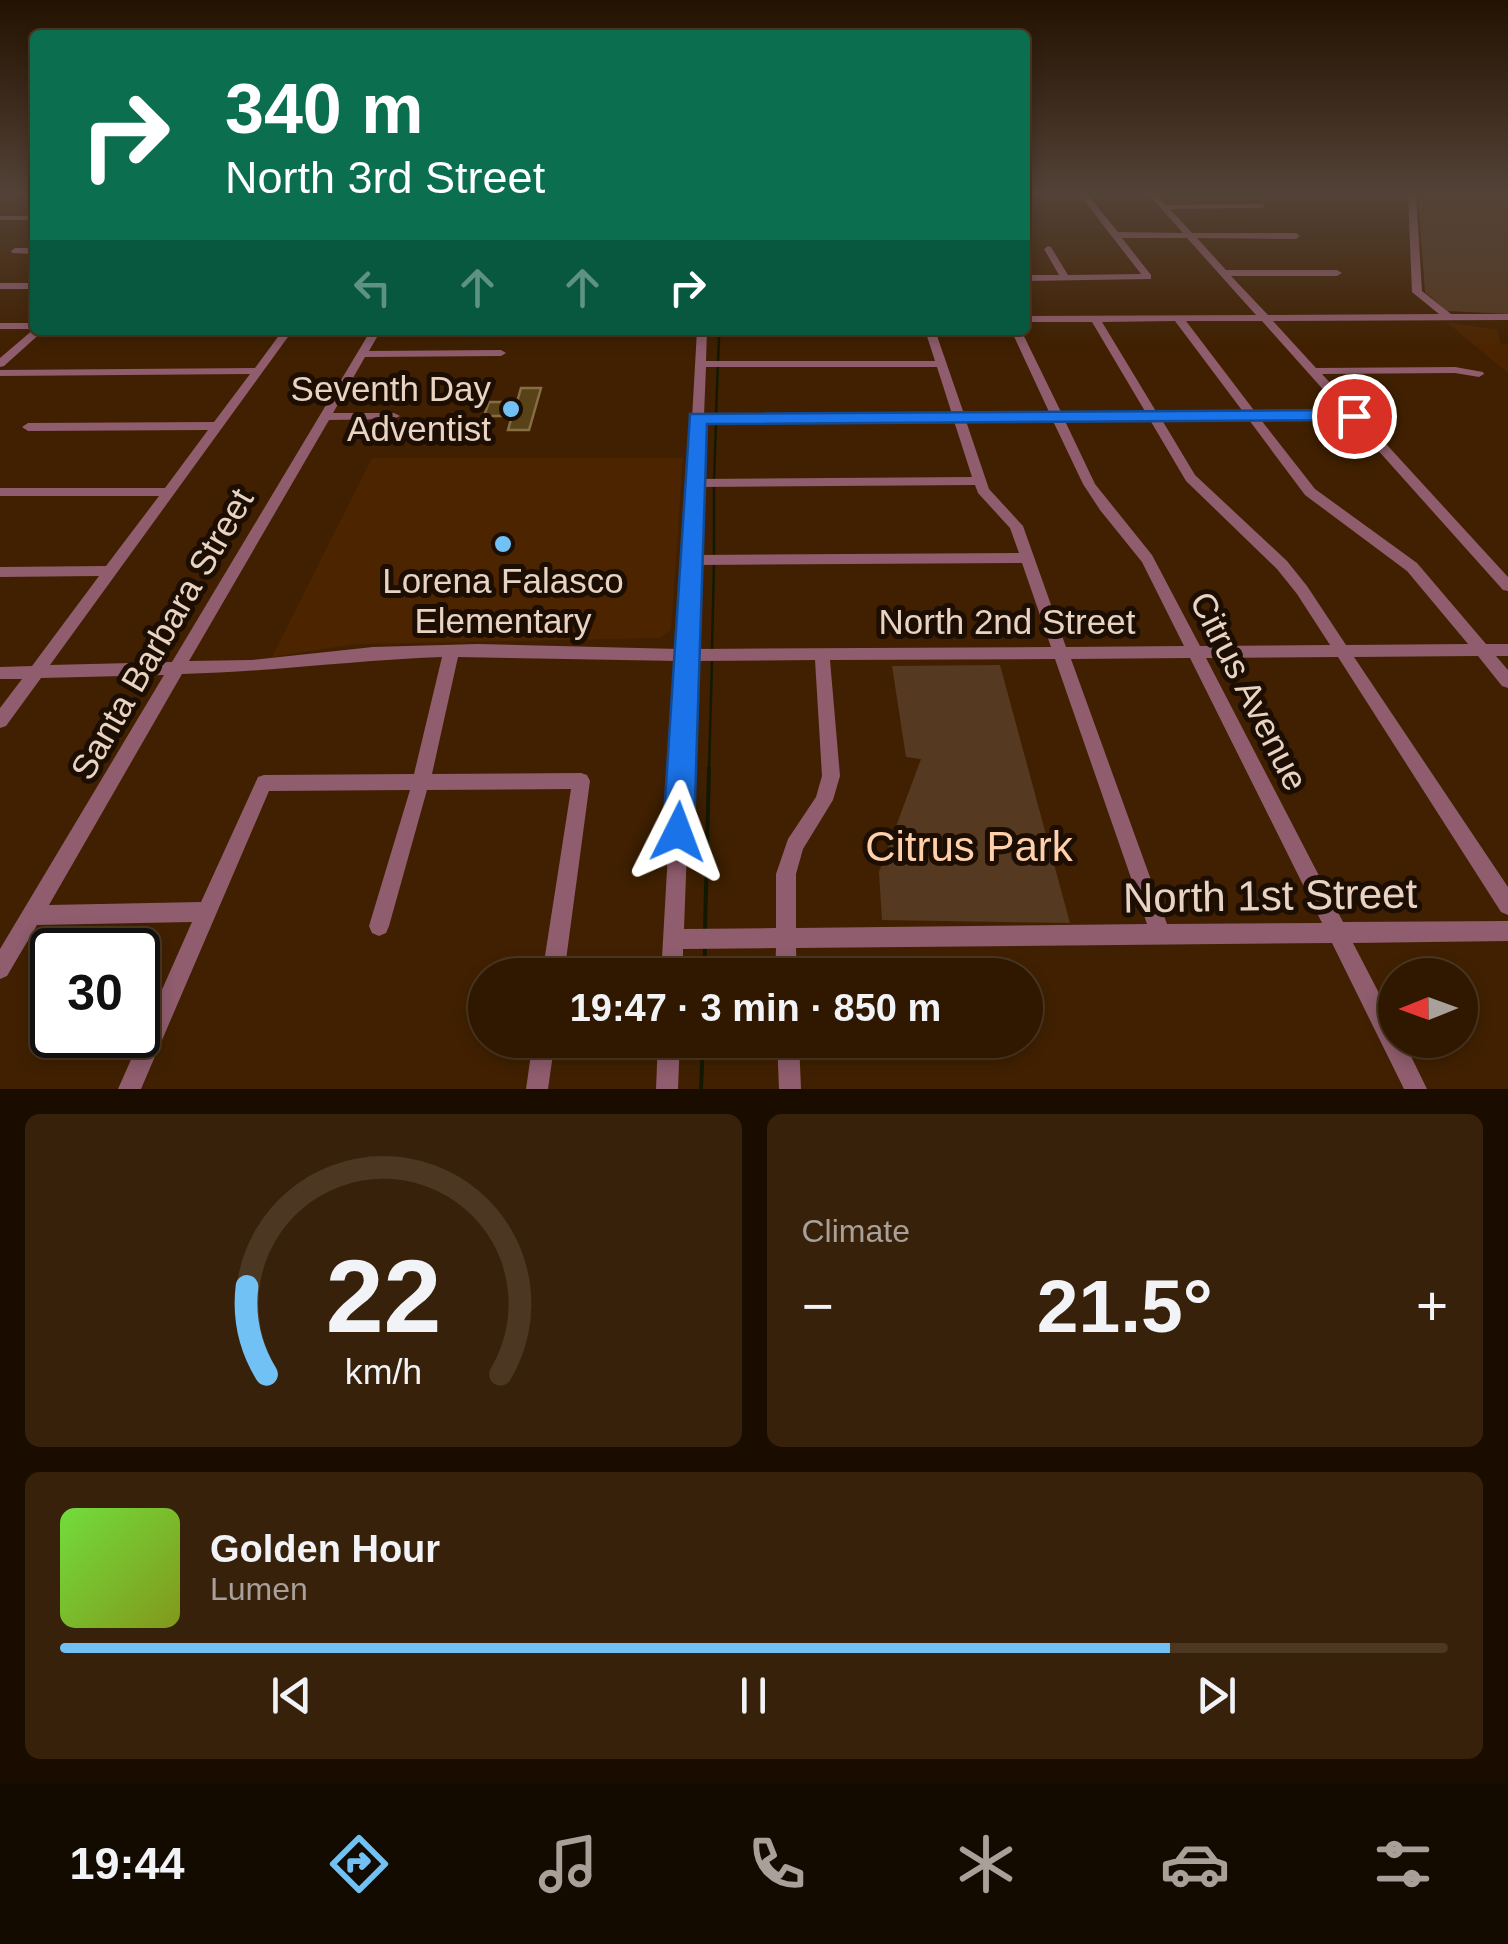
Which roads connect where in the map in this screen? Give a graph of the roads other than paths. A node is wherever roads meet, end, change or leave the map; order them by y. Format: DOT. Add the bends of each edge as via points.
graph roads {
  1 [pos="1123,245"];
  2 [pos="1198,245"];
  3 [pos="1415,245"];
  4 [pos="1048,249"];
  5 [pos="16,251"];
  6 [pos="30,251"];
  7 [pos="1224,273"];
  8 [pos="1337,274"];
  9 [pos="1030,278"];
  10 [pos="1065,278"];
  11 [pos="0,286"];
  12 [pos="30,286"];
  13 [pos="1030,318"];
  14 [pos="1095,318"];
  15 [pos="1178,318"];
  16 [pos="1265,318"];
  17 [pos="1448,318"];
  18 [pos="1508,318"];
  19 [pos="0,326"];
  20 [pos="30,328"];
  21 [pos="30,335"];
  22 [pos="284,335"];
  23 [pos="373,335"];
  24 [pos="702,335"];
  25 [pos="932,335"];
  26 [pos="1018,335"];
  27 [pos="501,353"];
  28 [pos="362,354"];
  29 [pos="0,364"];
  30 [pos="700,364"];
  31 [pos="942,364"];
  32 [pos="257,371"];
  33 [pos="1314,371"];
  34 [pos="0,372"];
  35 [pos="1479,374"];
  36 [pos="394,416"];
  37 [pos="1354,416"];
  38 [pos="324,417"];
  39 [pos="1156,417"];
  40 [pos="1254,417"];
  41 [pos="697,418"];
  42 [pos="960,418"];
  43 [pos="1058,418"];
  44 [pos="217,426"];
  45 [pos="28,427"];
  46 [pos="981,481"];
  47 [pos="694,483"];
  48 [pos="0,492"];
  49 [pos="169,492"];
  50 [pos="1028,558"];
  51 [pos="691,560"];
  52 [pos="0,572"];
  53 [pos="107,576"];
  54 [pos="1508,586"];
  55 [pos="1483,650"];
  56 [pos="1508,650"];
  57 [pos="451,651"];
  58 [pos="1195,651"];
  59 [pos="1340,651"];
  60 [pos="1062,652"];
  61 [pos="822,654"];
  62 [pos="686,655"];
  63 [pos="176,669"];
  64 [pos="36,672"];
  65 [pos="0,673"];
  66 [pos="1508,680"];
  67 [pos="0,721"];
  68 [pos="420,782"];
  69 [pos="1508,905"];
  70 [pos="207,912"];
  71 [pos="32,915"];
  72 [pos="379,926"];
  73 [pos="1508,931"];
  74 [pos="1336,932"];
  75 [pos="1160,934"];
  76 [pos="784,938"];
  77 [pos="673,939"];
  78 [pos="555,958"];
  79 [pos="672,958"];
  80 [pos="785,958"];
  81 [pos="0,968"];
  82 [pos="541,1058"];
  83 [pos="668,1058"];
  84 [pos="789,1058"];
  85 [pos="128,1089"];
  86 [pos="537,1089"];
  87 [pos="667,1089"];
  88 [pos="790,1089"];
  89 [pos="1416,1089"];
  1 -- 10 [label="street" via="1148,277"];
  2 -- 7 [label="street"];
  3 -- 17 [label="street" via="1417,292"];
  4 -- 10 [label="street"];
  5 -- 6 [label="street"];
  7 -- 8 [label="street"];
  7 -- 16 [label="street"];
  9 -- 10 [label="street"];
  11 -- 12 [label="street"];
  13 -- 14 [label="street"];
  14 -- 15 [label="street"];
  14 -- 39 [label="street"];
  15 -- 16 [label="street"];
  15 -- 40 [label="street"];
  16 -- 17 [label="street"];
  16 -- 33 [label="street"];
  17 -- 18 [label="street"];
  19 -- 20 [label="street"];
  21 -- 29 [label="street"];
  22 -- 32 [label="street"];
  23 -- 28 [label="street, Santa Barbara Street"];
  24 -- 30 [label="street"];
  25 -- 31 [label="street"];
  26 -- 43 [label="street, Citrus Avenue"];
  27 -- 28 [label="street"];
  28 -- 38 [label="street, Santa Barbara Street"];
  30 -- 31 [label="street"];
  30 -- 41 [label="street"];
  31 -- 42 [label="street"];
  32 -- 34 [label="street"];
  32 -- 44 [label="street"];
  33 -- 35 [label="street"];
  33 -- 37 [label="street"];
  36 -- 38 [label="street"];
  37 -- 40 [label="street"];
  37 -- 54 [label="street"];
  38 -- 63 [label="street, Santa Barbara Street"];
  39 -- 40 [label="street"];
  39 -- 43 [label="street"];
  39 -- 59 [label="street" via="1190,478 1282,566"];
  40 -- 55 [label="street" via="1310,492 1412,567"];
  41 -- 42 [label="street"];
  41 -- 47 [label="street"];
  42 -- 43 [label="street"];
  42 -- 46 [label="street"];
  43 -- 58 [label="street, Citrus Avenue" via="1097,497 1139,543"];
  44 -- 45 [label="street"];
  44 -- 49 [label="street"];
  46 -- 47 [label="street"];
  46 -- 50 [label="street" via="1016,526"];
  47 -- 51 [label="street"];
  48 -- 49 [label="street"];
  49 -- 53 [label="street"];
  50 -- 51 [label="street"];
  50 -- 60 [label="street"];
  51 -- 62 [label="street"];
  52 -- 53 [label="street"];
  53 -- 64 [label="street"];
  55 -- 56 [label="street, North 2nd Street"];
  55 -- 59 [label="street, North 2nd Street"];
  55 -- 66 [label="street"];
  57 -- 62 [label="street, North 2nd Street"];
  57 -- 63 [label="street, North 2nd Street"];
  57 -- 68 [label="street"];
  58 -- 59 [label="street, North 2nd Street"];
  58 -- 60 [label="street, North 2nd Street"];
  58 -- 74 [label="street, Citrus Avenue"];
  59 -- 69 [label="street"];
  60 -- 61 [label="street, North 2nd Street"];
  60 -- 75 [label="street"];
  61 -- 62 [label="street, North 2nd Street"];
  61 -- 76 [label="street" via="831,776 790,858"];
  62 -- 77 [label="street"];
  63 -- 64 [label="street, North 2nd Street"];
  63 -- 71 [label="street, Santa Barbara Street"];
  64 -- 65 [label="street, North 2nd Street"];
  64 -- 67 [label="street"];
  68 -- 70 [label="street" via="264,783"];
  68 -- 72 [label="street"];
  68 -- 78 [label="street" via="581,781"];
  70 -- 71 [label="street"];
  70 -- 85 [label="street"];
  71 -- 81 [label="street, Santa Barbara Street"];
  73 -- 74 [label="street, North 1st Street"];
  74 -- 75 [label="street, North 1st Street"];
  74 -- 89 [label="street, Citrus Avenue"];
  75 -- 76 [label="street, North 1st Street"];
  76 -- 77 [label="street, North 1st Street"];
  76 -- 80 [label="street"];
  77 -- 79 [label="street"];
  82 -- 86 [label="street"];
  83 -- 87 [label="street"];
  84 -- 88 [label="street"];
}
